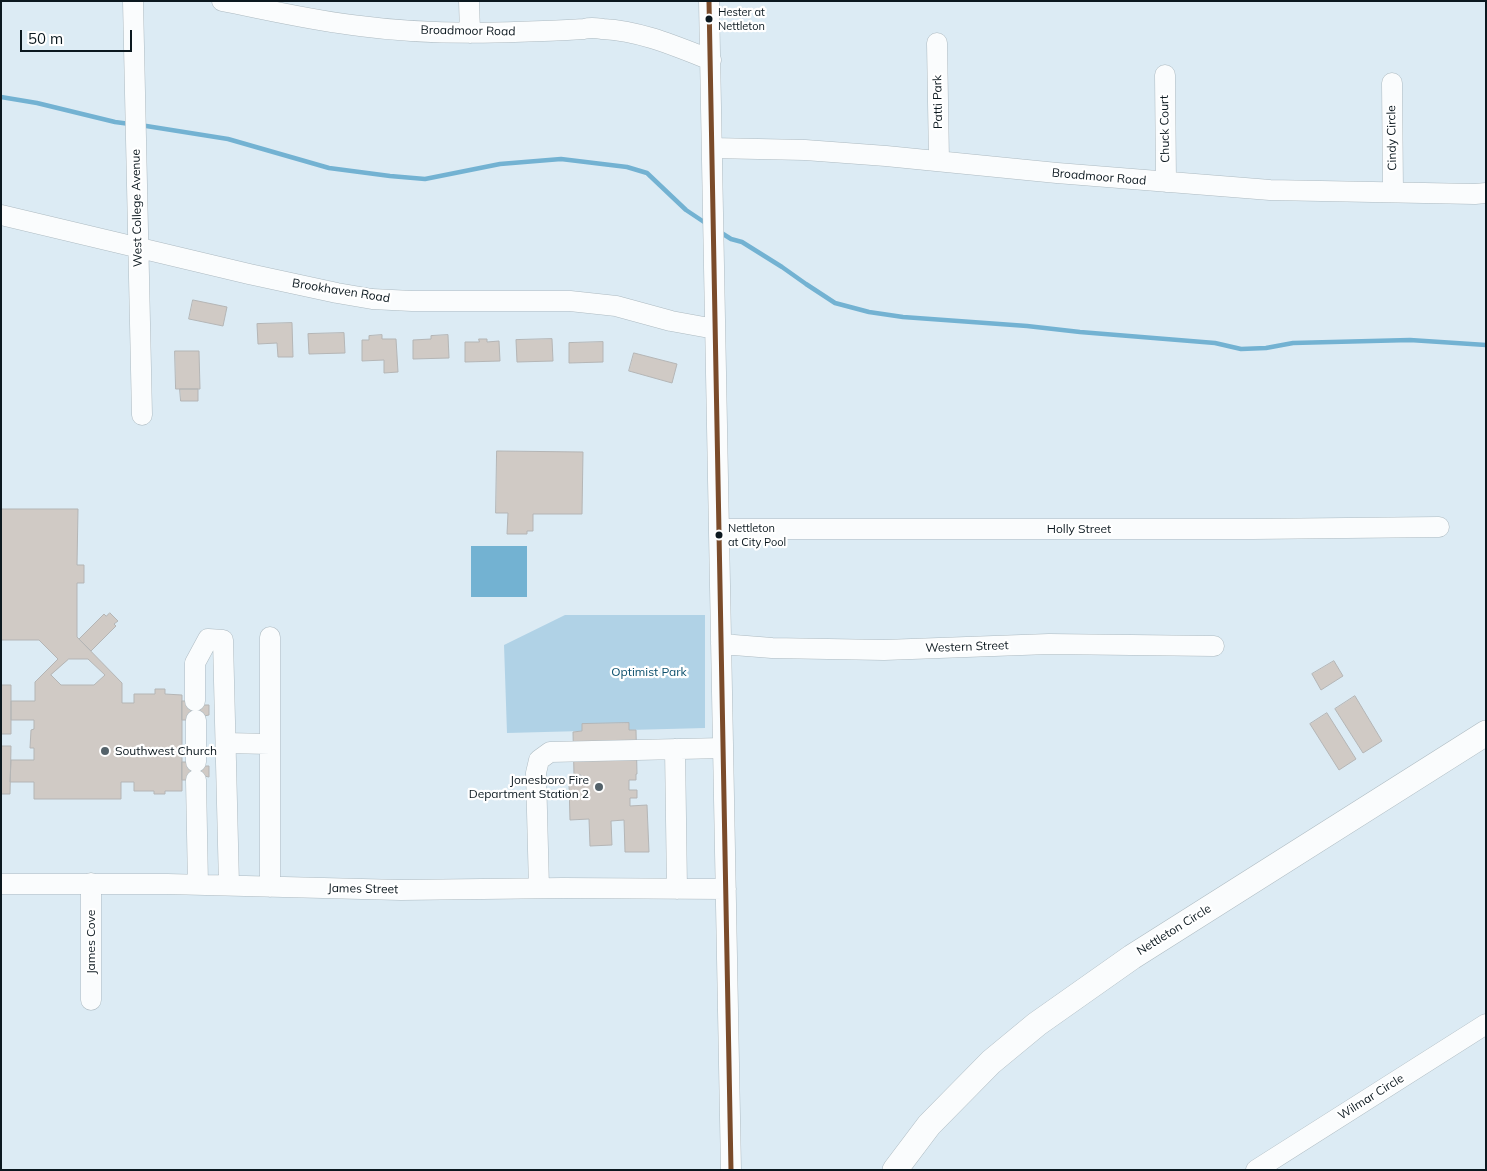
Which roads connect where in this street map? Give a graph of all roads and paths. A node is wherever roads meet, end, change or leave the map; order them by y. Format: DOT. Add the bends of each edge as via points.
graph roads {
  1 [pos="133,1"];
  2 [pos="222,1"];
  3 [pos="469,1"];
  4 [pos="709,1"];
  5 [pos="244,3"];
  6 [pos="470,33"];
  7 [pos="937,43"];
  8 [pos="710,60"];
  9 [pos="1165,75"];
  10 [pos="1392,84"];
  11 [pos="712,148"];
  12 [pos="940,161"];
  13 [pos="1166,182"];
  14 [pos="1393,192"];
  15 [pos="1486,193"];
  16 [pos="1,215"];
  17 [pos="138,248"];
  18 [pos="715,329"];
  19 [pos="142,415"];
  20 [pos="1439,527"];
  21 [pos="719,529"];
  22 [pos="270,637"];
  23 [pos="721,644"];
  24 [pos="1214,646"];
  25 [pos="1486,733"];
  26 [pos="226,743"];
  27 [pos="270,744"];
  28 [pos="723,748"];
  29 [pos="675,749"];
  30 [pos="91,883"];
  31 [pos="1,884"];
  32 [pos="198,884"];
  33 [pos="229,886"];
  34 [pos="270,887"];
  35 [pos="539,888"];
  36 [pos="677,889"];
  37 [pos="726,889"];
  38 [pos="91,1000"];
  39 [pos="1486,1024"];
  40 [pos="731,1170"];
  41 [pos="895,1170"];
  42 [pos="1256,1170"];
  1 -- 17 [label="street, West College Avenue"];
  2 -- 5 [label="street, Broadmoor Road"];
  3 -- 6 [label="street"];
  4 -- 8 [label="street"];
  5 -- 6 [label="street, Broadmoor Road" via="298,17 362,27"];
  6 -- 8 [label="street, Broadmoor Road" via="541,32 590,27 624,30 652,37"];
  7 -- 12 [label="street, Patti Park"];
  8 -- 11 [label="street"];
  9 -- 13 [label="street, Chuck Court"];
  10 -- 14 [label="street, Cindy Circle"];
  11 -- 12 [label="street, Broadmoor Road" via="805,150"];
  11 -- 18 [label="street"];
  12 -- 13 [label="street, Broadmoor Road"];
  13 -- 14 [label="street, Broadmoor Road" via="1270,190"];
  14 -- 15 [label="street, Broadmoor Road"];
  16 -- 17 [label="street, Brookhaven Road"];
  17 -- 18 [label="street, Brookhaven Road" via="372,299 570,301 616,306"];
  17 -- 19 [label="street, West College Avenue"];
  18 -- 21 [label="street"];
  20 -- 21 [label="street, Holly Street"];
  21 -- 23 [label="street"];
  22 -- 27 [label="street"];
  23 -- 24 [label="street, Western Street" via="884,650 1049,644"];
  23 -- 28 [label="street"];
  25 -- 41 [label="main road, Nettleton Circle" via="1132,957 1037,1024 992,1062 929,1125"];
  26 -- 27 [label="street"];
  26 -- 32 [label="street" via="224,640 208,640 195,663"];
  26 -- 33 [label="street"];
  27 -- 34 [label="street"];
  28 -- 29 [label="street"];
  28 -- 37 [label="street"];
  29 -- 35 [label="street" via="550,752 539,760 536,773"];
  29 -- 36 [label="street"];
  30 -- 31 [label="street, James Street"];
  30 -- 32 [label="street, James Street"];
  30 -- 38 [label="street, James Cove"];
  32 -- 33 [label="street, James Street"];
  33 -- 34 [label="street, James Street"];
  34 -- 35 [label="street, James Street" via="402,890"];
  35 -- 36 [label="street, James Street"];
  36 -- 37 [label="street, James Street"];
  37 -- 40 [label="street"];
  39 -- 42 [label="street, Wilmar Circle"];
}
